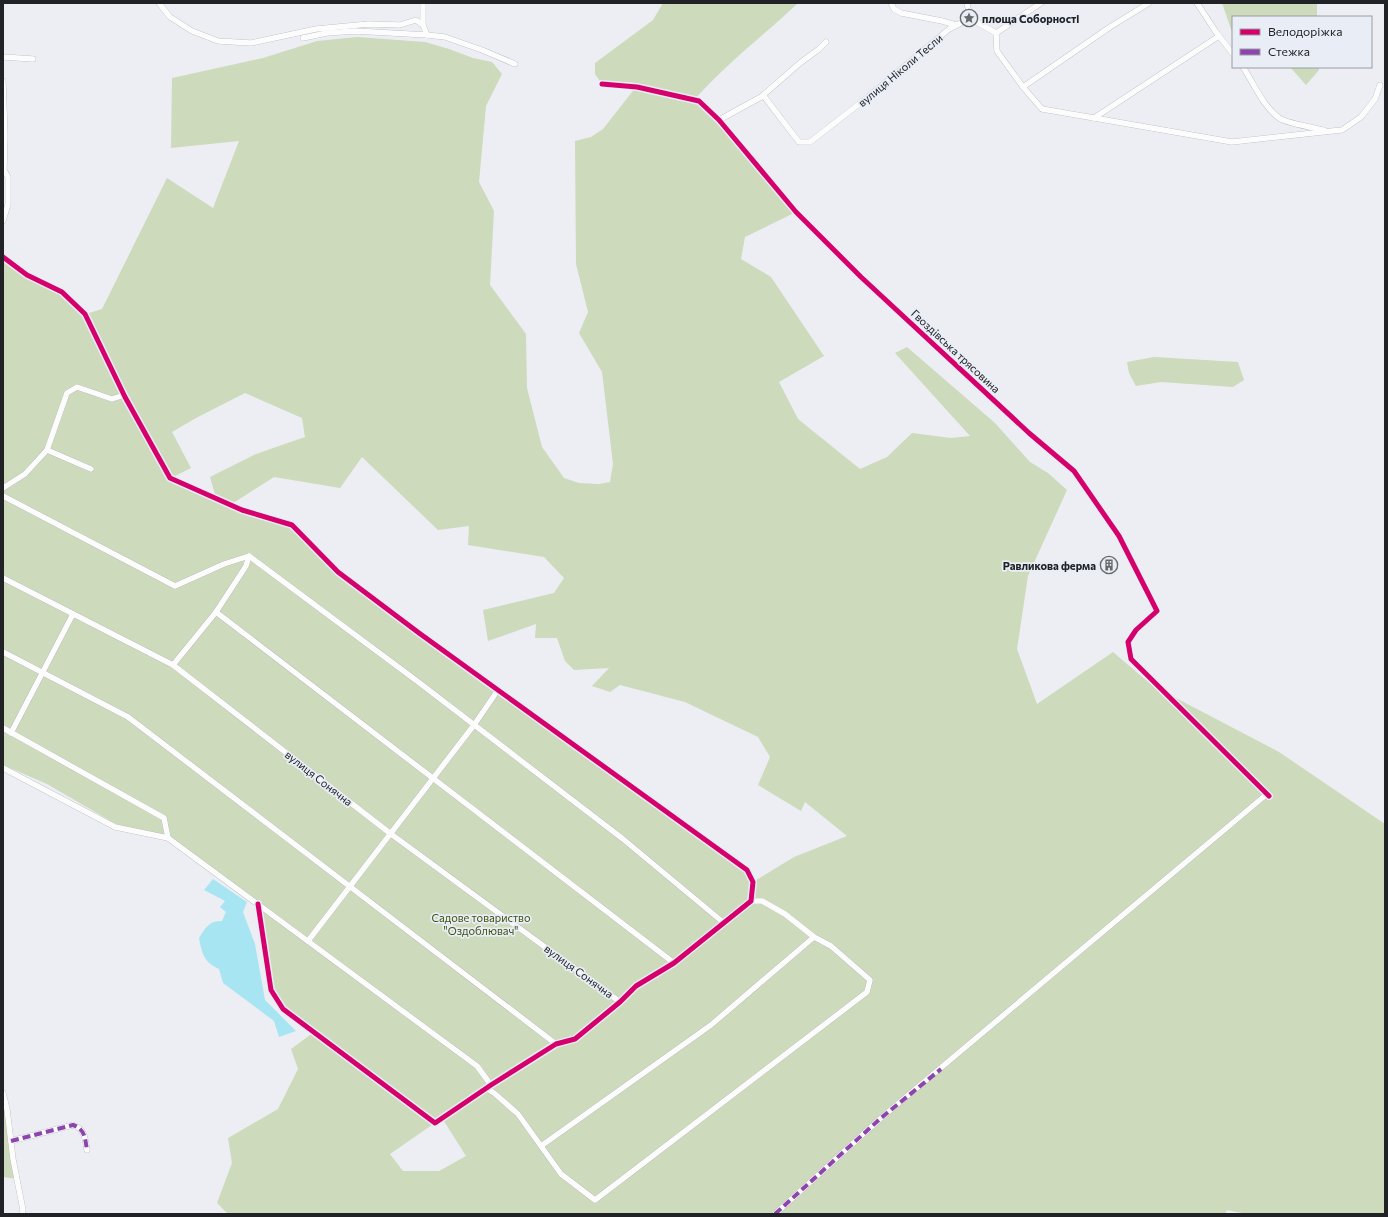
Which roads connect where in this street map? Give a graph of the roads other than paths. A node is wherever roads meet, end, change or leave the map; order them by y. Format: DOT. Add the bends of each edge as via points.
graph roads {
  1 [pos="159,3"];
  2 [pos="423,3"];
  3 [pos="891,3"];
  4 [pos="967,3"];
  5 [pos="1041,3"];
  6 [pos="1149,3"];
  7 [pos="1197,3"];
  8 [pos="973,20"];
  9 [pos="423,25"];
  10 [pos="956,26"];
  11 [pos="996,34"];
  12 [pos="427,35"];
  13 [pos="1219,36"];
  14 [pos="303,38"];
  15 [pos="826,42"];
  16 [pos="1232,53"];
  17 [pos="3,58"];
  18 [pos="33,59"];
  19 [pos="515,64"];
  20 [pos="1244,68"];
  21 [pos="3,81"];
  22 [pos="602,84"];
  23 [pos="1380,85"];
  24 [pos="1023,87"];
  25 [pos="763,95"];
  26 [pos="1094,118"];
  27 [pos="719,120"];
  28 [pos="1332,131"];
  29 [pos="4,170"];
  30 [pos="3,173"];
  31 [pos="3,221"];
  32 [pos="3,257"];
  33 [pos="124,395"];
  34 [pos="47,450"];
  35 [pos="91,469"];
  36 [pos="3,488"];
  37 [pos="3,496"];
  38 [pos="249,556"];
  39 [pos="3,578"];
  40 [pos="216,612"];
  41 [pos="73,614"];
  42 [pos="3,652"];
  43 [pos="172,665"];
  44 [pos="43,672"];
  45 [pos="498,690"];
  46 [pos="474,725"];
  47 [pos="3,728"];
  48 [pos="12,733"];
  49 [pos="3,768"];
  50 [pos="433,779"];
  51 [pos="391,834"];
  52 [pos="168,838"];
  53 [pos="349,886"];
  54 [pos="751,901"];
  55 [pos="258,904"];
  56 [pos="724,923"];
  57 [pos="814,938"];
  58 [pos="308,941"];
  59 [pos="674,963"];
  60 [pos="620,1002"];
  61 [pos="556,1044"];
  62 [pos="489,1086"];
  63 [pos="3,1093"];
  64 [pos="11,1141"];
  65 [pos="541,1146"];
  66 [pos="87,1150"];
  67 [pos="22,1214"];
  68 [pos="775,1214"];
  1 -- 9 [label="street" via="170,17 192,31 218,41 251,44 316,29 369,24 400,25 416,20"];
  2 -- 9 [label="street"];
  3 -- 10 [label="street" via="894,9 901,13"];
  4 -- 8 [label="street"];
  5 -- 11 [label="street"];
  6 -- 24 [label="street"];
  7 -- 13 [label="street"];
  8 -- 10 [label="street, вулиця Ніколи Тесли"];
  8 -- 11 [label="street"];
  9 -- 12 [label="street"];
  10 -- 25 [label="street, вулиця Ніколи Тесли" via="949,29 868,98 810,142 799,142"];
  11 -- 24 [label="street" via="997,51"];
  12 -- 14 [label="street" via="355,31"];
  12 -- 19 [label="street" via="445,37"];
  13 -- 16 [label="street"];
  13 -- 26 [label="street"];
  15 -- 25 [label="street"];
  17 -- 18 [label="street"];
  20 -- 28 [label="street" via="1268,107 1280,119"];
  21 -- 29 [label="street"];
  22 -- 27 [label="street, Гвоздівська трясовина" via="637,87 699,101"];
  23 -- 28 [label="street" via="1375,100 1361,117 1342,130"];
  24 -- 26 [label="street" via="1042,109"];
  25 -- 27 [label="street"];
  26 -- 28 [label="street" via="1232,142"];
  27 -- 68 [label="street, Гвоздівська трясовина" via="796,212 855,271 1029,433 1074,471 1119,536 1157,611 1136,630 1128,642 1131,659 1268,795 881,1118"];
  29 -- 30 [label="street"];
  29 -- 31 [label="street" via="8,178 8,204"];
  32 -- 33 [label="street" via="27,275 62,292 85,314"];
  33 -- 34 [label="street" via="112,399 77,387 67,393"];
  33 -- 45 [label="street" via="170,478 242,510 292,525 338,572"];
  34 -- 35 [label="street"];
  34 -- 36 [label="street" via="25,474"];
  37 -- 38 [label="street" via="174,586"];
  38 -- 40 [label="street" via="246,566"];
  38 -- 46 [label="street"];
  39 -- 41 [label="street, вулиця Сонячна"];
  40 -- 43 [label="street"];
  40 -- 50 [label="street"];
  41 -- 43 [label="street, вулиця Сонячна"];
  41 -- 44 [label="street"];
  42 -- 44 [label="street"];
  43 -- 51 [label="street, вулиця Сонячна"];
  44 -- 48 [label="street"];
  44 -- 53 [label="street" via="128,717"];
  45 -- 46 [label="street"];
  45 -- 54 [label="street" via="747,870 754,882"];
  46 -- 50 [label="street"];
  46 -- 56 [label="street" via="623,839"];
  47 -- 48 [label="street"];
  48 -- 52 [label="street" via="164,818"];
  49 -- 52 [label="street" via="115,827"];
  50 -- 51 [label="street"];
  50 -- 59 [label="street"];
  51 -- 53 [label="street"];
  51 -- 60 [label="street, вулиця Сонячна"];
  52 -- 55 [label="street"];
  53 -- 58 [label="street"];
  53 -- 61 [label="street"];
  54 -- 56 [label="street"];
  54 -- 57 [label="street" via="762,901 785,914"];
  55 -- 58 [label="street"];
  55 -- 62 [label="street" via="271,990 283,1009 435,1123"];
  56 -- 59 [label="street"];
  57 -- 65 [label="street" via="712,1024"];
  57 -- 65 [label="street" via="831,946 870,980 867,992 595,1200 561,1174"];
  58 -- 62 [label="street" via="477,1066"];
  59 -- 60 [label="street" via="636,986"];
  60 -- 61 [label="street" via="575,1039"];
  61 -- 62 [label="street"];
  62 -- 65 [label="street" via="518,1114"];
  63 -- 64 [label="street"];
  64 -- 66 [label="street" via="73,1125 82,1130"];
  64 -- 67 [label="street"];
}
